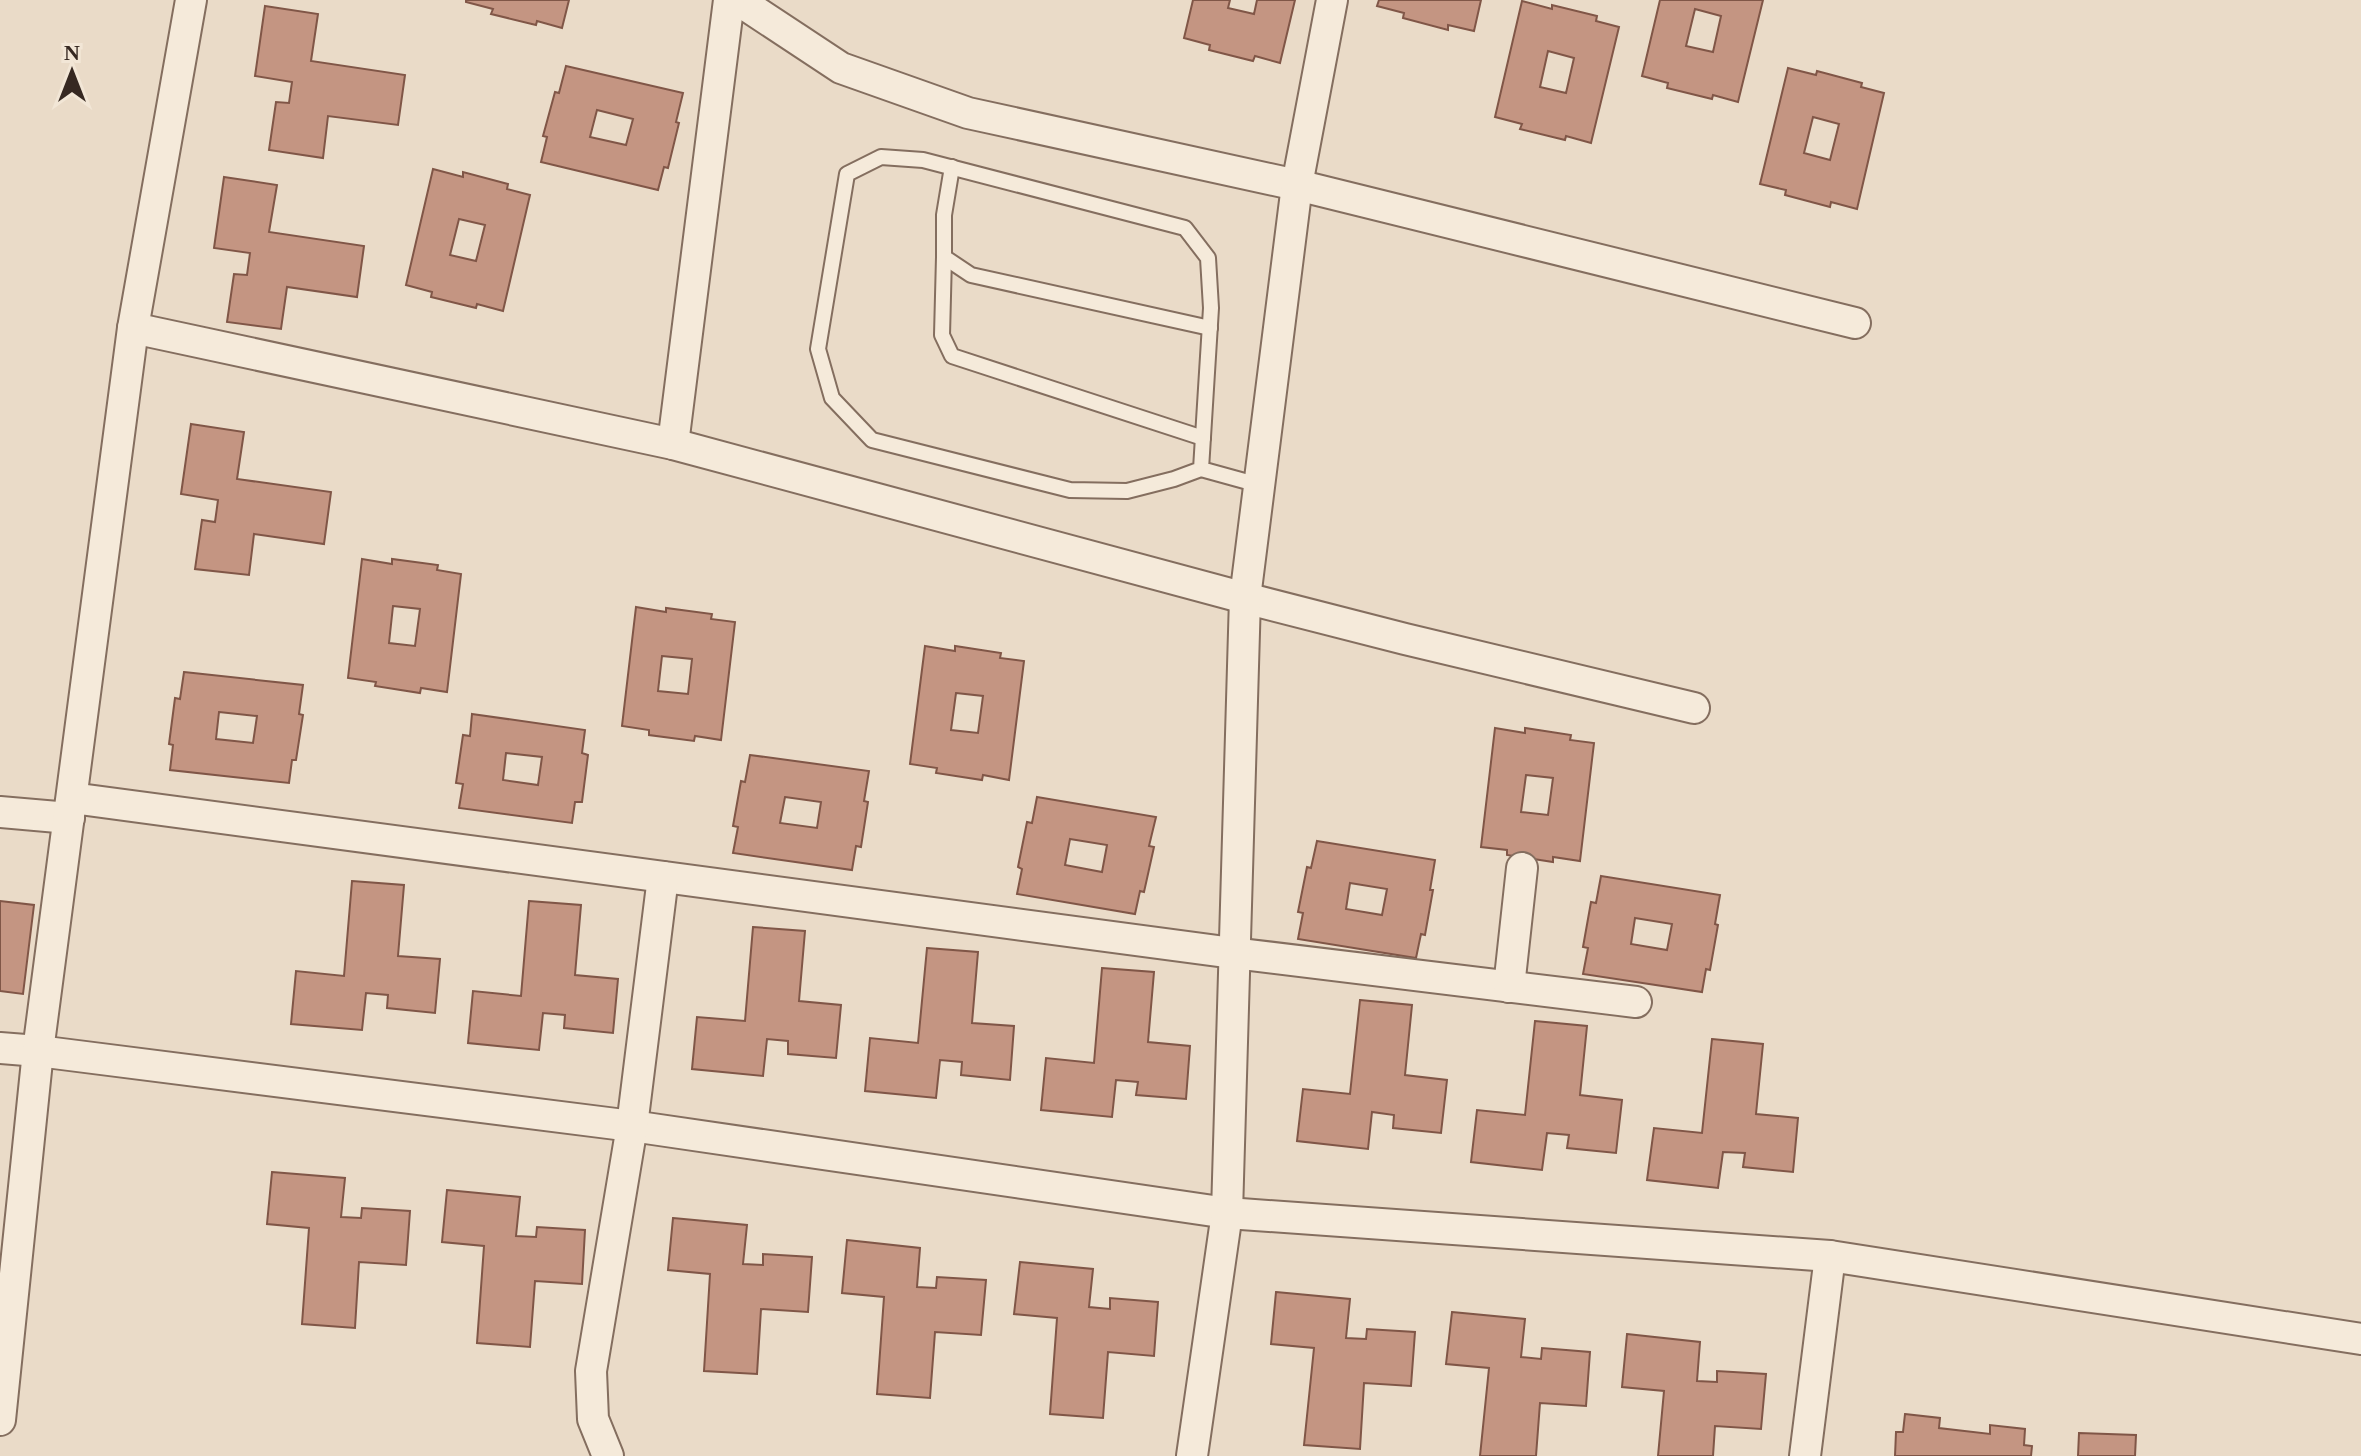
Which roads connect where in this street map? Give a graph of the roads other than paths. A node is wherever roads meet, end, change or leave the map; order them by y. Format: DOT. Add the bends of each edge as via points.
graph roads {
  1 [pos="191,0"];
  2 [pos="729,0"];
  3 [pos="738,0"];
  4 [pos="1332,0"];
  5 [pos="952,167"];
  6 [pos="1297,185"];
  7 [pos="944,257"];
  8 [pos="1855,323"];
  9 [pos="133,328"];
  10 [pos="1210,328"];
  11 [pos="1203,438"];
  12 [pos="673,444"];
  13 [pos="1201,469"];
  14 [pos="1259,485"];
  15 [pos="1245,598"];
  16 [pos="1694,708"];
  17 [pos="70,808"];
  18 [pos="0,812"];
  19 [pos="1522,868"];
  20 [pos="663,877"];
  21 [pos="1233,953"];
  22 [pos="1509,987"];
  23 [pos="1636,1002"];
  24 [pos="0,1048"];
  25 [pos="38,1051"];
  26 [pos="632,1126"];
  27 [pos="1227,1213"];
  28 [pos="1830,1256"];
  29 [pos="2361,1339"];
  30 [pos="0,1420"];
  31 [pos="608,1456"];
  32 [pos="1192,1456"];
  33 [pos="1805,1456"];
  1 -- 9 [label="street"];
  2 -- 12 [label="street"];
  3 -- 6 [label="street" via="841,68 968,113"];
  4 -- 6 [label="street"];
  5 -- 7 [label="lane"];
  5 -- 10 [label="lane" via="1185,228 1208,258"];
  5 -- 13 [label="lane" via="881,157 847,174 818,349 832,398 872,440 1070,490 1127,491"];
  6 -- 8 [label="street"];
  6 -- 14 [label="street"];
  7 -- 10 [label="lane" via="971,275"];
  7 -- 11 [label="lane" via="942,335 952,356"];
  9 -- 12 [label="street"];
  9 -- 17 [label="street"];
  10 -- 11 [label="lane"];
  11 -- 13 [label="lane"];
  12 -- 15 [label="street"];
  13 -- 14 [label="lane"];
  14 -- 15 [label="street"];
  15 -- 16 [label="street"];
  15 -- 21 [label="street"];
  17 -- 18 [label="street"];
  17 -- 20 [label="street"];
  17 -- 25 [label="street"];
  19 -- 22 [label="street"];
  20 -- 21 [label="street"];
  20 -- 26 [label="street"];
  21 -- 22 [label="street"];
  21 -- 27 [label="street"];
  22 -- 23 [label="street"];
  24 -- 25 [label="street"];
  25 -- 26 [label="street"];
  25 -- 30 [label="street"];
  26 -- 27 [label="street"];
  26 -- 31 [label="street" via="591,1371 593,1419"];
  27 -- 28 [label="street"];
  27 -- 32 [label="street"];
  28 -- 29 [label="street"];
  28 -- 33 [label="street"];
}
